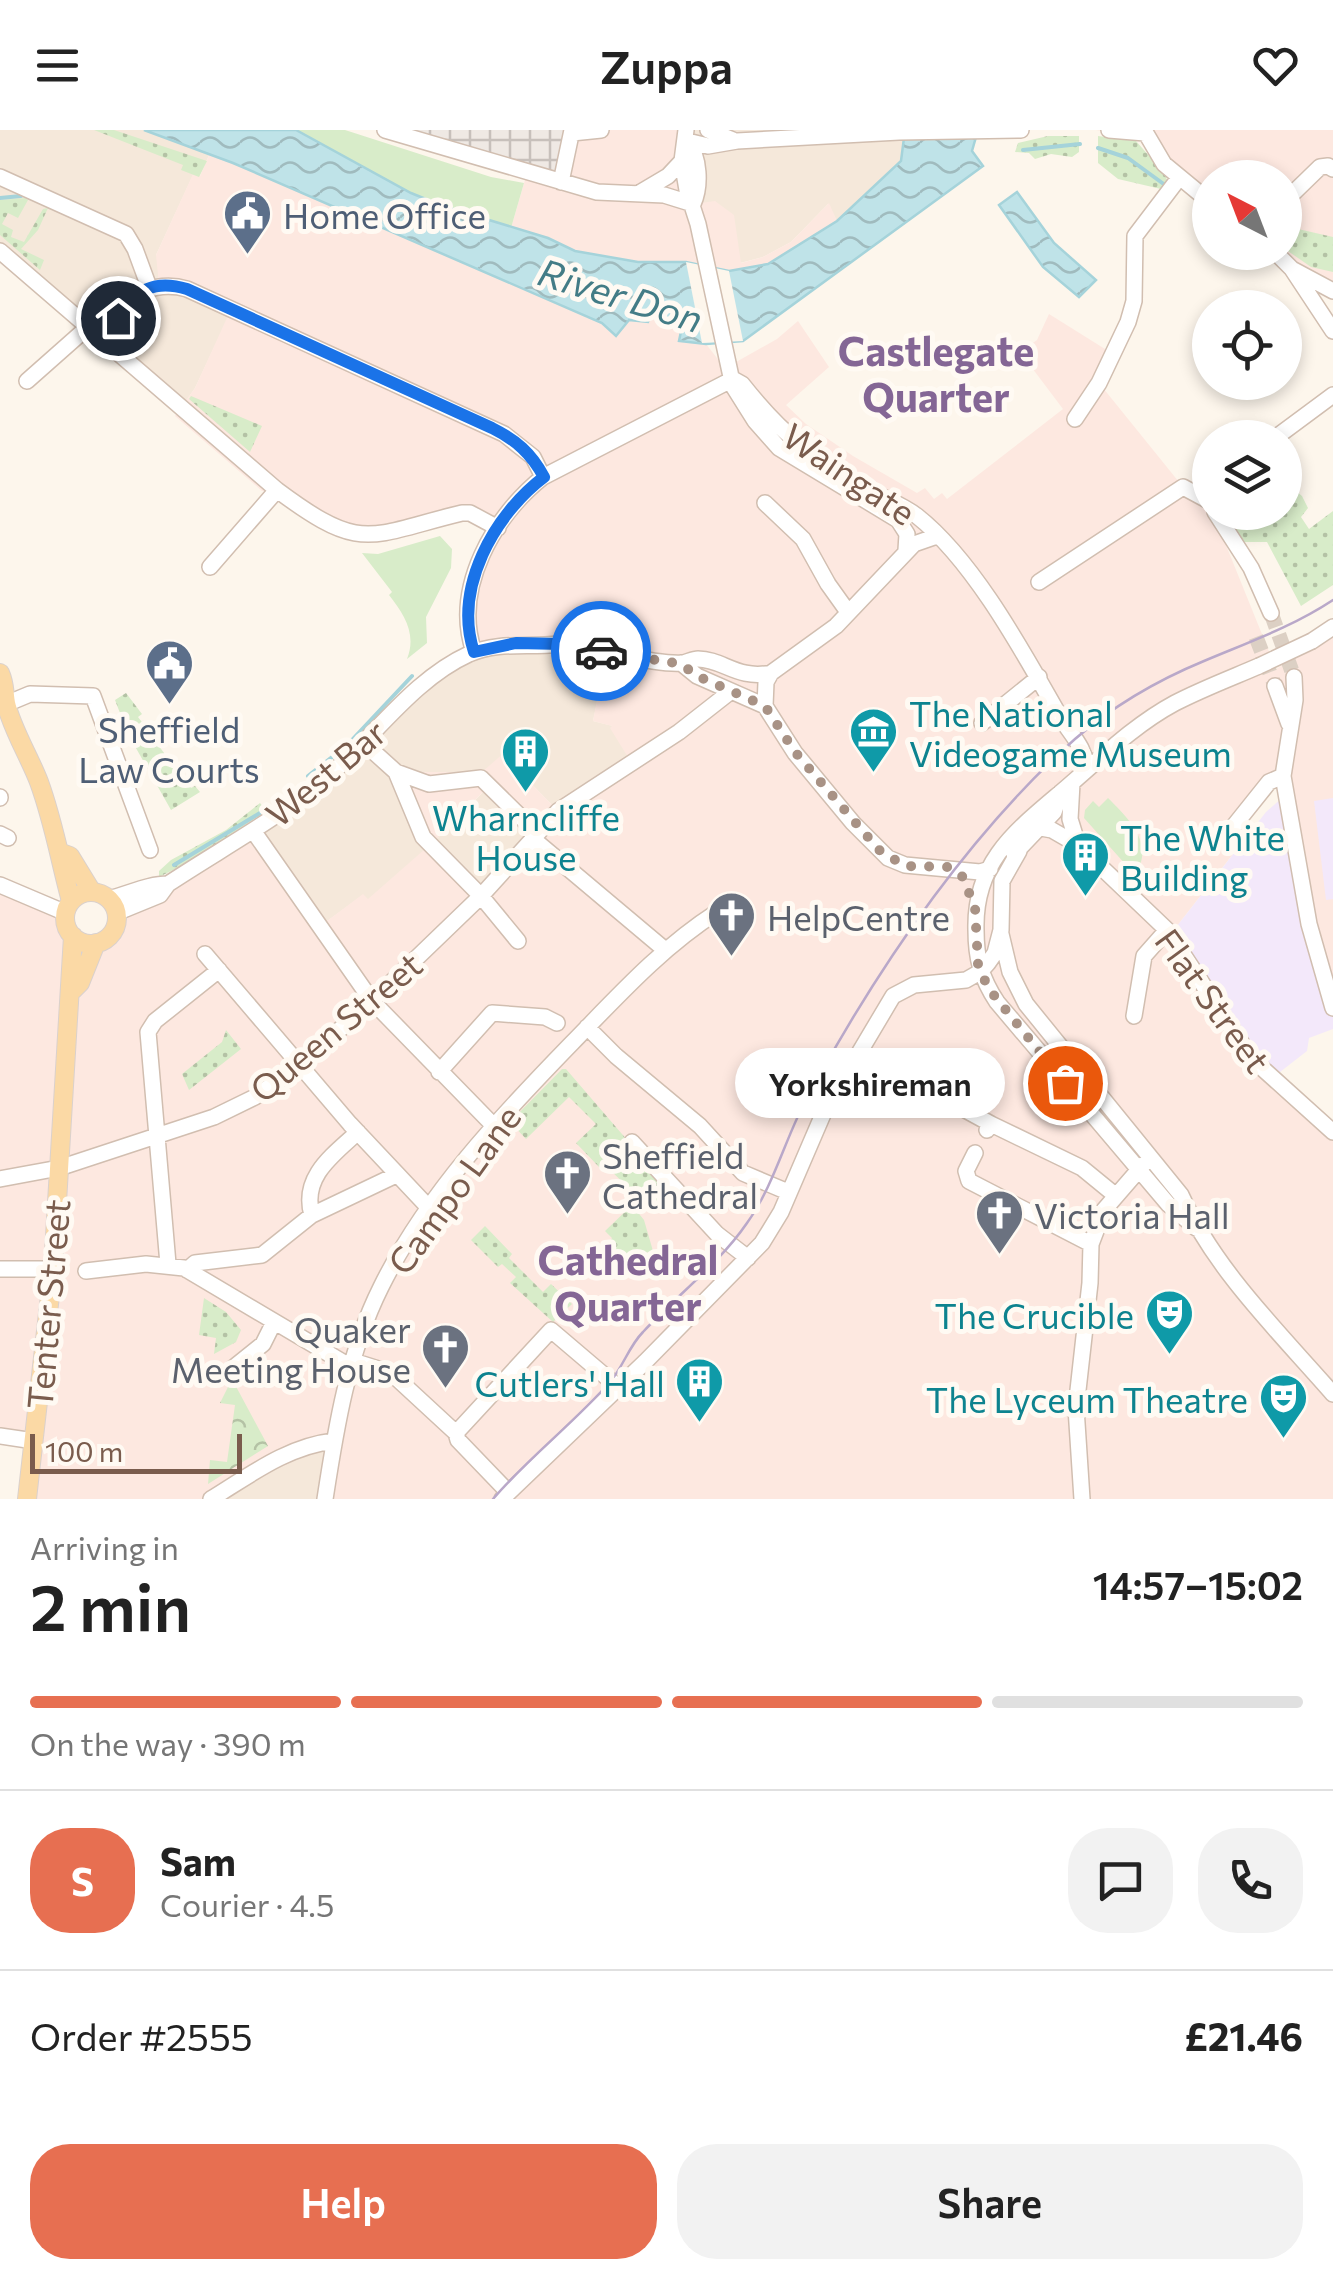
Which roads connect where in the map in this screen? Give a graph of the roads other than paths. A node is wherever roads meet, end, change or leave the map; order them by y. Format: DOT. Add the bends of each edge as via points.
graph roads {
  1 [pos="385,130"];
  2 [pos="601,130"];
  3 [pos="708,130"];
  4 [pos="1021,130"];
  5 [pos="1109,130"];
  6 [pos="978,131"];
  7 [pos="1008,131"];
  8 [pos="1145,131"];
  9 [pos="572,132"];
  10 [pos="904,132"];
  11 [pos="418,135"];
  12 [pos="686,136"];
  13 [pos="737,141"];
  14 [pos="682,161"];
  15 [pos="1333,169"];
  16 [pos="0,178"];
  17 [pos="1180,178"];
  18 [pos="561,182"];
  19 [pos="1302,184"];
  20 [pos="1192,188"];
  21 [pos="638,194"];
  22 [pos="693,204"];
  23 [pos="0,251"];
  24 [pos="1293,270"];
  25 [pos="1294,270"];
  26 [pos="148,287"];
  27 [pos="1333,290"];
  28 [pos="129,301"];
  29 [pos="87,326"];
  30 [pos="1333,332"];
  31 [pos="103,340"];
  32 [pos="734,379"];
  33 [pos="27,381"];
  34 [pos="1333,395"];
  35 [pos="1074,420"];
  36 [pos="1299,420"];
  37 [pos="544,477"];
  38 [pos="277,490"];
  39 [pos="1192,491"];
  40 [pos="765,504"];
  41 [pos="498,528"];
  42 [pos="1227,530"];
  43 [pos="937,536"];
  44 [pos="906,550"];
  45 [pos="210,567"];
  46 [pos="1039,582"];
  47 [pos="848,612"];
  48 [pos="1271,613"];
  49 [pos="1333,628"];
  50 [pos="474,652"];
  51 [pos="681,664"];
  52 [pos="717,665"];
  53 [pos="0,673"];
  54 [pos="771,673"];
  55 [pos="1038,677"];
  56 [pos="1294,678"];
  57 [pos="1275,686"];
  58 [pos="730,692"];
  59 [pos="3,702"];
  60 [pos="765,706"];
  61 [pos="982,723"];
  62 [pos="1289,724"];
  63 [pos="365,744"];
  64 [pos="1087,769"];
  65 [pos="396,772"];
  66 [pos="1285,784"];
  67 [pos="1067,788"];
  68 [pos="1041,828"];
  69 [pos="254,832"];
  70 [pos="1229,832"];
  71 [pos="534,835"];
  72 [pos="1078,845"];
  73 [pos="150,850"];
  74 [pos="1019,850"];
  75 [pos="62,852"];
  76 [pos="952,868"];
  77 [pos="986,871"];
  78 [pos="0,885"];
  79 [pos="481,896"];
  80 [pos="105,901"];
  81 [pos="68,907"];
  82 [pos="975,907"];
  83 [pos="717,912"];
  84 [pos="1001,930"];
  85 [pos="1167,930"];
  86 [pos="72,936"];
  87 [pos="518,941"];
  88 [pos="96,943"];
  89 [pos="664,949"];
  90 [pos="206,954"];
  91 [pos="219,970"];
  92 [pos="980,972"];
  93 [pos="71,992"];
  94 [pos="372,1001"];
  95 [pos="1333,1008"];
  96 [pos="1134,1016"];
  97 [pos="591,1023"];
  98 [pos="565,1031"];
  99 [pos="301,1064"];
  100 [pos="439,1072"];
  101 [pos="949,1101"];
  102 [pos="493,1125"];
  103 [pos="358,1132"];
  104 [pos="1333,1132"];
  105 [pos="156,1136"];
  106 [pos="632,1142"];
  107 [pos="1144,1151"];
  108 [pos="973,1156"];
  109 [pos="59,1168"];
  110 [pos="1140,1170"];
  111 [pos="396,1175"];
  112 [pos="0,1178"];
  113 [pos="788,1192"];
  114 [pos="1115,1195"];
  115 [pos="430,1209"];
  116 [pos="312,1215"];
  117 [pos="1196,1228"];
  118 [pos="1090,1244"];
  119 [pos="748,1258"];
  120 [pos="168,1264"];
  121 [pos="0,1269"];
  122 [pos="53,1269"];
  123 [pos="86,1272"];
  124 [pos="193,1274"];
  125 [pos="274,1322"];
  126 [pos="352,1364"];
  127 [pos="228,1372"];
  128 [pos="618,1387"];
  129 [pos="1333,1394"];
  130 [pos="456,1433"];
  131 [pos="0,1436"];
  132 [pos="34,1441"];
  133 [pos="334,1441"];
  134 [pos="502,1494"];
  135 [pos="26,1499"];
  136 [pos="211,1499"];
  137 [pos="325,1499"];
  138 [pos="1082,1499"];
  1 -- 11 [label="street"];
  2 -- 9 [label="street"];
  3 -- 13 [label="street"];
  4 -- 7 [label="street"];
  5 -- 8 [label="street"];
  6 -- 7 [label="street"];
  6 -- 10 [label="street"];
  8 -- 17 [label="street"];
  9 -- 18 [label="street"];
  10 -- 13 [label="street"];
  11 -- 18 [label="street"];
  12 -- 13 [label="street" via="708,146"];
  12 -- 14 [label="street"];
  12 -- 22 [label="street" via="698,178"];
  14 -- 21 [label="street"];
  14 -- 22 [label="street"];
  15 -- 19 [label="street" via="1320,167"];
  16 -- 26 [label="street" via="126,234"];
  17 -- 20 [label="street"];
  17 -- 35 [label="street" via="1135,236 1128,322"];
  18 -- 21 [label="street"];
  21 -- 22 [label="street"];
  22 -- 32 [label="street"];
  23 -- 29 [label="street"];
  24 -- 30 [label="street"];
  25 -- 27 [label="street"];
  26 -- 28 [label="street"];
  26 -- 37 [label="street" via="202,294 492,428 529,452"];
  28 -- 29 [label="street"];
  28 -- 31 [label="street"];
  29 -- 31 [label="street"];
  29 -- 33 [label="street"];
  31 -- 38 [label="street"];
  32 -- 37 [label="street"];
  32 -- 43 [label="street, Waingate" via="793,442 914,513"];
  32 -- 44 [label="street, Waingate" via="755,421 779,448 898,520 907,534"];
  34 -- 36 [label="street"];
  37 -- 41 [label="street"];
  38 -- 41 [label="street" via="352,534 397,532 462,513"];
  38 -- 45 [label="street"];
  39 -- 46 [label="street" via="1183,487"];
  40 -- 47 [label="street" via="803,539"];
  41 -- 50 [label="street" via="470,596"];
  42 -- 48 [label="street"];
  43 -- 44 [label="street"];
  43 -- 55 [label="street, Waingate"];
  44 -- 47 [label="street"];
  47 -- 54 [label="street"];
  49 -- 64 [label="street, bridge" via="1174,704"];
  50 -- 51 [label="street" via="578,640 592,649"];
  50 -- 63 [label="street, West Bar" via="430,680"];
  51 -- 52 [label="street" via="700,659"];
  51 -- 58 [label="street"];
  52 -- 54 [label="street" via="748,675"];
  52 -- 58 [label="street"];
  53 -- 59 [label="main road"];
  54 -- 60 [label="street"];
  55 -- 61 [label="street"];
  55 -- 64 [label="street, Waingate" via="1084,751"];
  56 -- 62 [label="street"];
  57 -- 62 [label="street"];
  58 -- 60 [label="street"];
  58 -- 71 [label="street, Queen Street" via="574,798"];
  59 -- 73 [label="street" via="30,694 93,696"];
  59 -- 75 [label="main road" via="32,761"];
  60 -- 76 [label="street" via="795,752 879,850 905,866"];
  62 -- 66 [label="street"];
  63 -- 65 [label="street"];
  63 -- 69 [label="street, West Bar"];
  64 -- 67 [label="street"];
  65 -- 71 [label="street" via="435,784 481,778"];
  65 -- 79 [label="street" via="423,837"];
  66 -- 70 [label="street" via="1269,782"];
  66 -- 95 [label="street"];
  67 -- 68 [label="street"];
  67 -- 72 [label="street"];
  67 -- 77 [label="street" via="1044,804"];
  68 -- 72 [label="street, Flat Street"];
  68 -- 74 [label="street"];
  69 -- 80 [label="street, West Bar" via="168,884"];
  69 -- 94 [label="street"];
  71 -- 79 [label="street, Queen Street"];
  71 -- 89 [label="street"];
  72 -- 85 [label="street, Flat Street"];
  74 -- 77 [label="street"];
  74 -- 84 [label="street" via="1002,881"];
  75 -- 80 [label="main road"];
  75 -- 81 [label="main road"];
  76 -- 77 [label="street"];
  76 -- 82 [label="street"];
  77 -- 82 [label="street"];
  78 -- 81 [label="street"];
  79 -- 87 [label="street"];
  79 -- 94 [label="street, Queen Street"];
  80 -- 81 [label="main road, West Bar" via="79,895"];
  80 -- 88 [label="main road" via="114,928"];
  81 -- 86 [label="main road"];
  82 -- 92 [label="street"];
  83 -- 89 [label="street, Campo Lane"];
  84 -- 92 [label="street"];
  84 -- 107 [label="street" via="1026,1004"];
  85 -- 96 [label="street" via="1144,956"];
  85 -- 104 [label="street, Flat Street" via="1252,1059"];
  86 -- 88 [label="main road"];
  86 -- 93 [label="main road, Tenter Street"];
  88 -- 93 [label="main road"];
  89 -- 97 [label="street, Campo Lane"];
  90 -- 91 [label="street"];
  91 -- 99 [label="street"];
  91 -- 105 [label="street" via="150,1026"];
  92 -- 110 [label="street" via="997,1002"];
  92 -- 113 [label="street" via="903,988 889,1001 824,1112"];
  93 -- 109 [label="main road, Tenter Street"];
  94 -- 99 [label="street, Queen Street"];
  94 -- 100 [label="street"];
  97 -- 98 [label="street, Campo Lane"];
  97 -- 113 [label="street" via="616,1056 700,1126 744,1174"];
  98 -- 100 [label="street" via="544,1017 492,1013"];
  98 -- 102 [label="street, Campo Lane"];
  99 -- 103 [label="street"];
  99 -- 105 [label="street, Queen Street" via="241,1105"];
  100 -- 102 [label="street"];
  101 -- 114 [label="street" via="989,1127 1082,1168"];
  102 -- 115 [label="street, Campo Lane"];
  103 -- 111 [label="street"];
  103 -- 116 [label="street" via="315,1176 308,1198"];
  105 -- 109 [label="street, Queen Street"];
  105 -- 120 [label="street"];
  106 -- 119 [label="street"];
  107 -- 110 [label="street"];
  107 -- 117 [label="street" via="1181,1194"];
  108 -- 118 [label="street" via="969,1180"];
  109 -- 112 [label="street, Queen Street"];
  109 -- 122 [label="main road, Tenter Street"];
  110 -- 114 [label="street"];
  110 -- 117 [label="street"];
  111 -- 115 [label="street"];
  111 -- 116 [label="street"];
  113 -- 119 [label="street" via="774,1226"];
  114 -- 118 [label="street"];
  115 -- 126 [label="street, Campo Lane" via="380,1290"];
  116 -- 124 [label="street" via="262,1254 195,1264"];
  117 -- 129 [label="street"];
  118 -- 138 [label="street" via="1076,1408"];
  119 -- 128 [label="street"];
  120 -- 123 [label="street"];
  120 -- 124 [label="street"];
  121 -- 122 [label="street"];
  122 -- 132 [label="main road, Tenter Street"];
  124 -- 125 [label="street"];
  125 -- 126 [label="street"];
  125 -- 127 [label="street" via="263,1344"];
  126 -- 130 [label="street" via="390,1372"];
  126 -- 133 [label="street, Campo Lane"];
  128 -- 130 [label="street" via="551,1330"];
  128 -- 134 [label="street"];
  130 -- 134 [label="street"];
  131 -- 132 [label="street"];
  132 -- 135 [label="main road, Tenter Street"];
  133 -- 136 [label="street" via="288,1452"];
  133 -- 137 [label="street, Campo Lane"];
}
